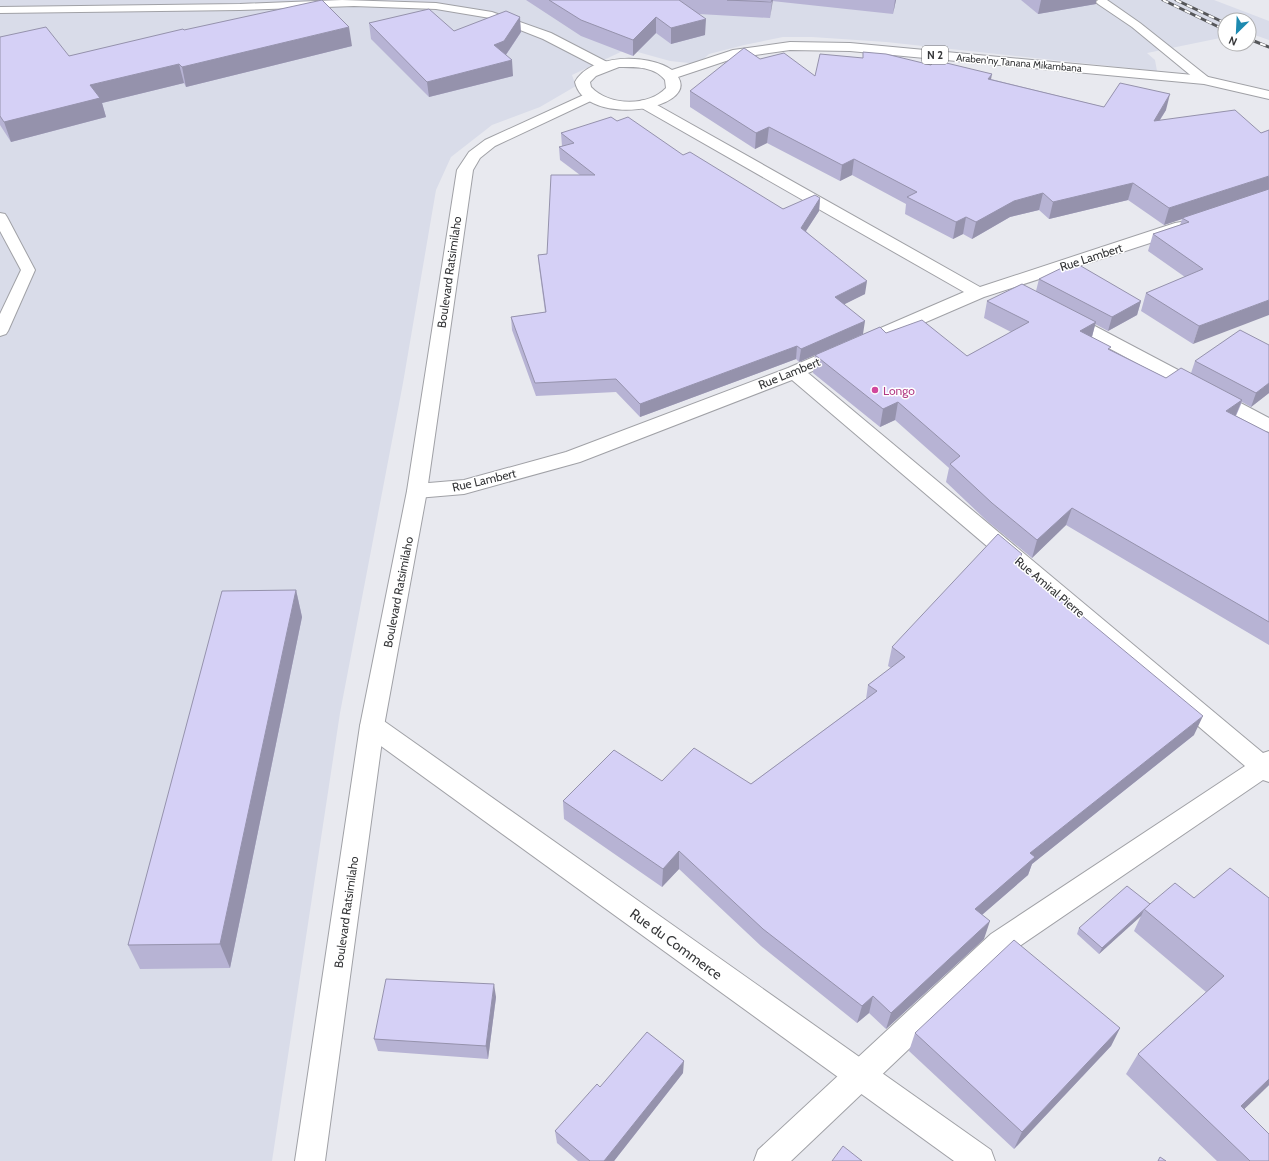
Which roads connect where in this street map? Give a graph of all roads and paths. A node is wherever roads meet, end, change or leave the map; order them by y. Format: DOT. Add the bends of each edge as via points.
graph roads {
  1 [pos="487,0"];
  2 [pos="1102,2"];
  3 [pos="0,10"];
  4 [pos="492,15"];
  5 [pos="605,66"];
  6 [pos="670,75"];
  7 [pos="1204,80"];
  8 [pos="1269,95"];
  9 [pos="590,96"];
  10 [pos="645,104"];
  11 [pos="0,217"];
  12 [pos="1194,222"];
  13 [pos="1005,285"];
  14 [pos="978,292"];
  15 [pos="1026,296"];
  16 [pos="1053,311"];
  17 [pos="0,331"];
  18 [pos="795,372"];
  19 [pos="1269,426"];
  20 [pos="417,491"];
  21 [pos="372,726"];
  22 [pos="1267,767"];
  23 [pos="860,1076"];
  24 [pos="310,1161"];
  25 [pos="769,1161"];
  26 [pos="980,1161"];
  1 -- 4 [label="lane"];
  2 -- 7 [label="lane" via="1136,25"];
  3 -- 4 [label="lane" via="354,3 436,6"];
  4 -- 5 [label="lane" via="547,36"];
  5 -- 6 [label="street" via="634,63 649,65"];
  5 -- 9 [label="street" via="586,76 584,89"];
  6 -- 7 [label="street, Araben'ny Tanana Mikambana / N 2" via="733,54 798,46 850,47"];
  6 -- 10 [label="street" via="674,82 668,96"];
  7 -- 8 [label="street, N 2"];
  9 -- 10 [label="street" via="614,104"];
  9 -- 20 [label="street, Boulevard Ratsimilaho" via="490,143 474,155 465,170"];
  10 -- 14 [label="street"];
  11 -- 17 [label="lane" via="28,270"];
  12 -- 13 [label="street, Rue Lambert"];
  13 -- 14 [label="street, Rue Lambert"];
  13 -- 15 [label="street"];
  14 -- 18 [label="street, Rue Lambert"];
  16 -- 19 [label="street"];
  18 -- 20 [label="street, Rue Lambert" via="573,457 464,487"];
  18 -- 22 [label="street, Rue Amiral Pierre"];
  20 -- 21 [label="street, Boulevard Ratsimilaho"];
  21 -- 23 [label="street, Rue du Commerce"];
  21 -- 24 [label="street, Boulevard Ratsimilaho"];
  22 -- 23 [label="street" via="1001,943"];
  23 -- 25 [label="street"];
  23 -- 26 [label="street, Rue du Commerce"];
}
